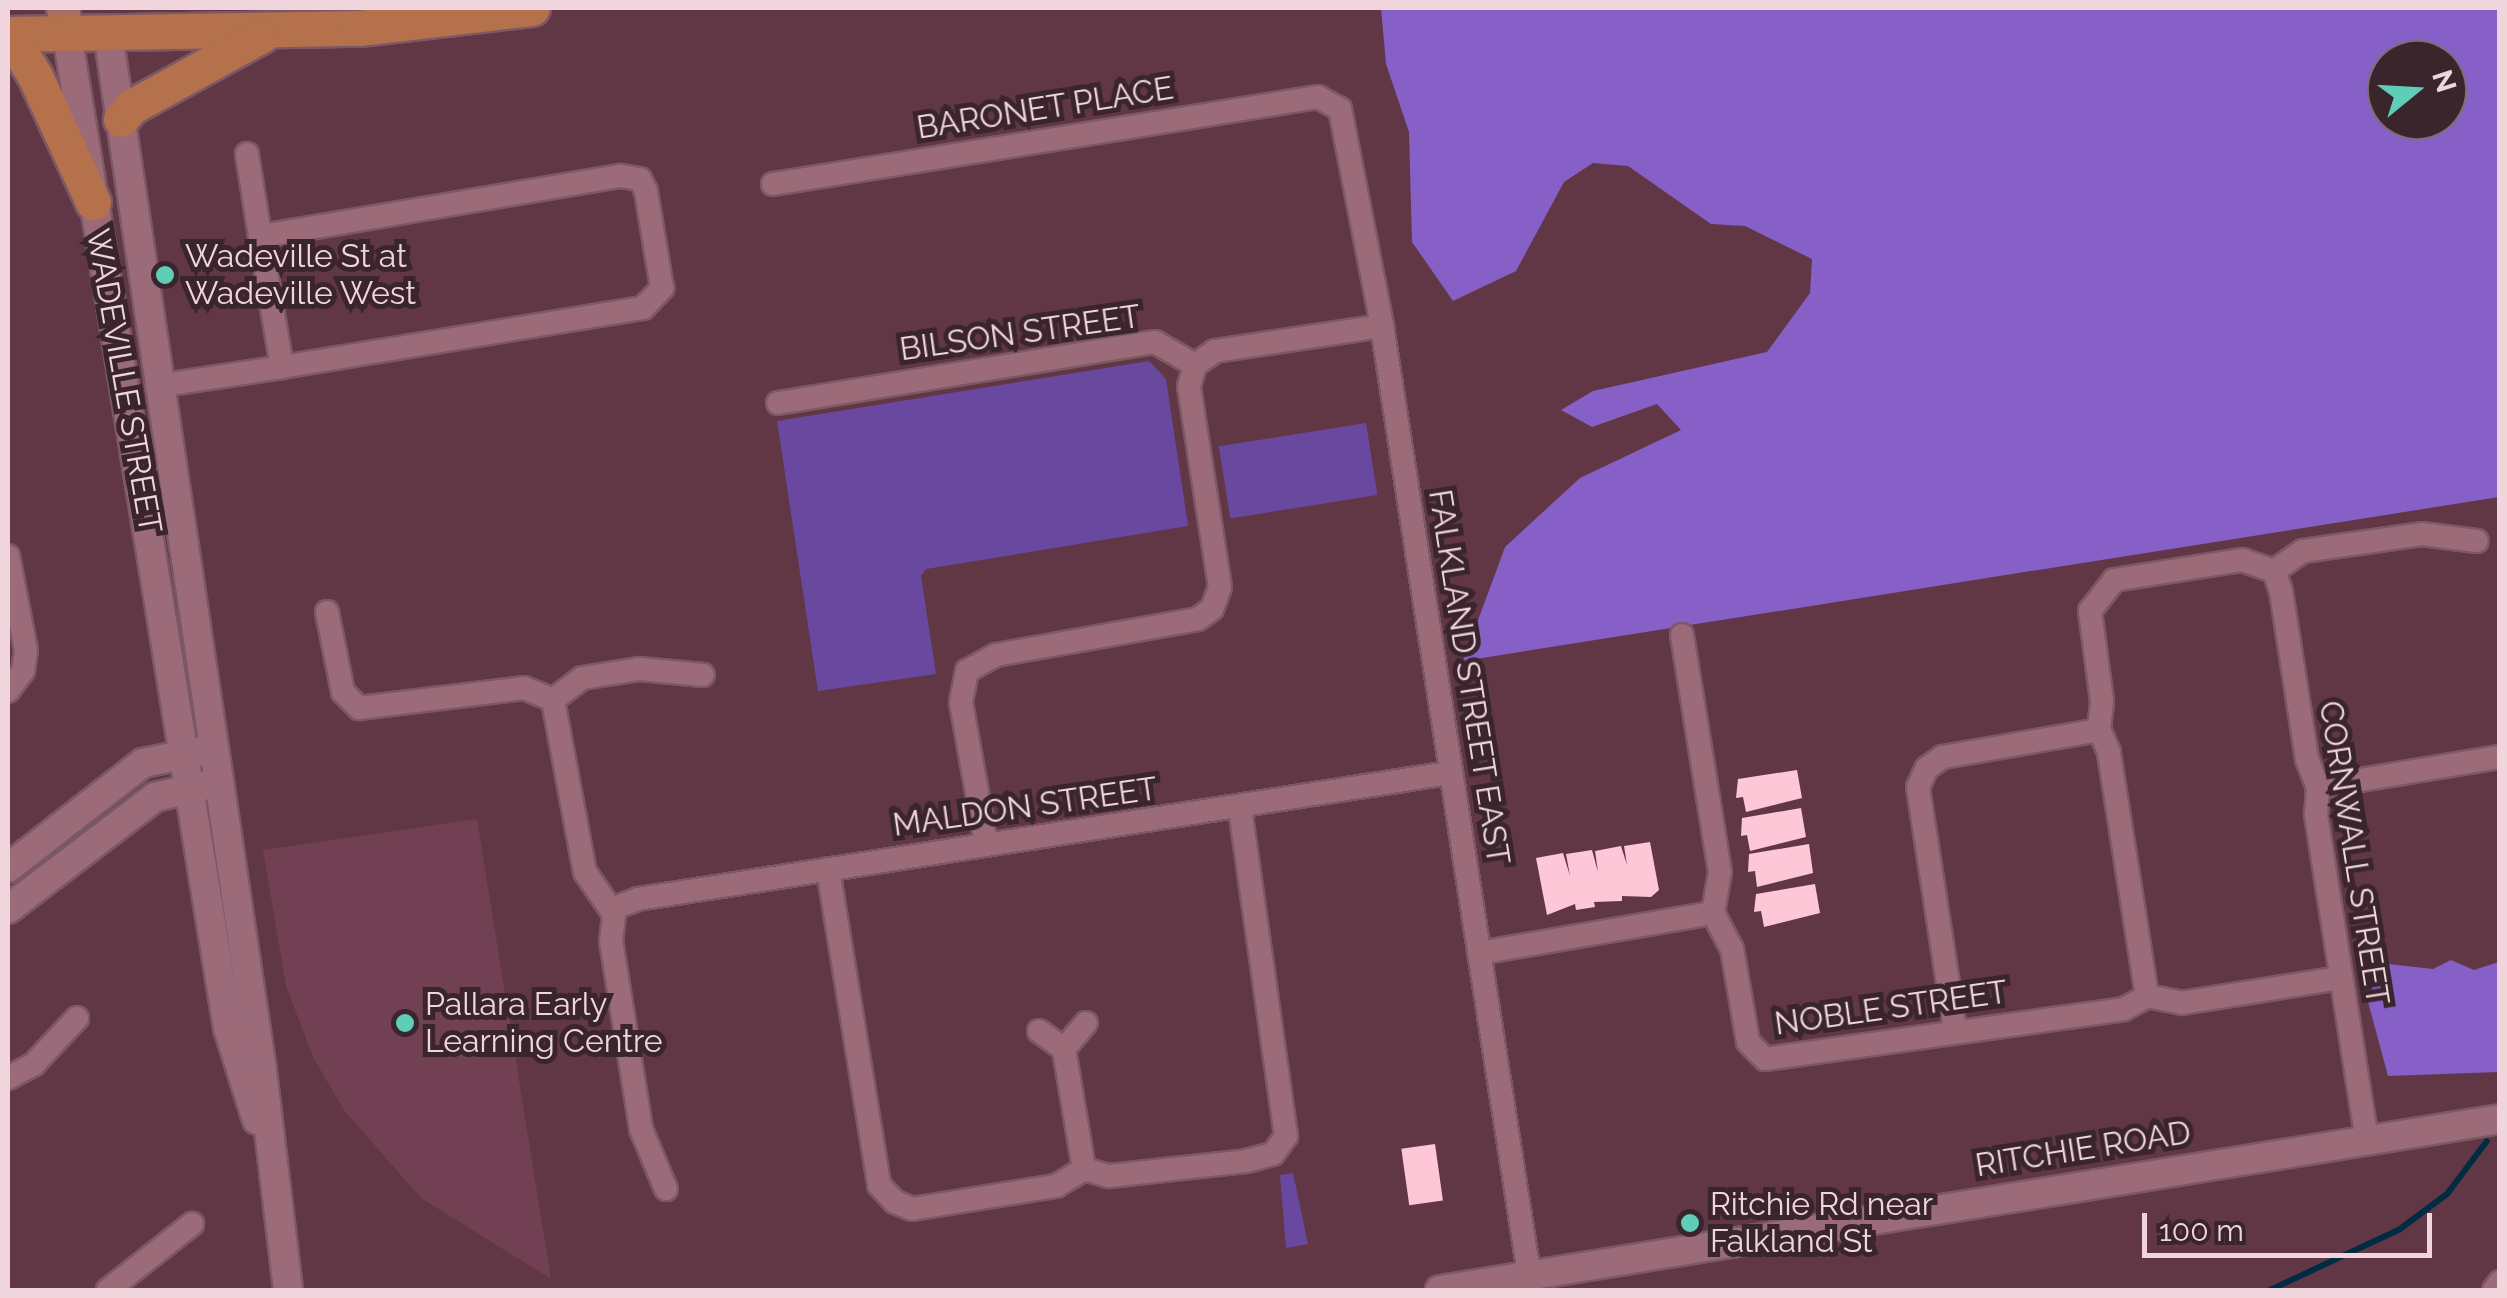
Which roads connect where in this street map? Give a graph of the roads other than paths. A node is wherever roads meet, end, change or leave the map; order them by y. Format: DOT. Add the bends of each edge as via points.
graph roads {
  1 [pos="532,8"];
  2 [pos="65,21"];
  3 [pos="106,21"];
  4 [pos="268,32"];
  5 [pos="8,34"];
  6 [pos="1327,99"];
  7 [pos="122,119"];
  8 [pos="247,154"];
  9 [pos="773,184"];
  10 [pos="93,202"];
  11 [pos="260,236"];
  12 [pos="1382,326"];
  13 [pos="1196,365"];
  14 [pos="282,368"];
  15 [pos="157,386"];
  16 [pos="778,403"];
  17 [pos="2477,541"];
  18 [pos="8,556"];
  19 [pos="2274,572"];
  20 [pos="327,612"];
  21 [pos="1682,635"];
  22 [pos="704,675"];
  23 [pos="8,691"];
  24 [pos="553,700"];
  25 [pos="2099,730"];
  26 [pos="213,749"];
  27 [pos="184,754"];
  28 [pos="2500,757"];
  29 [pos="1449,773"];
  30 [pos="218,784"];
  31 [pos="2318,787"];
  32 [pos="190,788"];
  33 [pos="1240,809"];
  34 [pos="986,843"];
  35 [pos="8,868"];
  36 [pos="828,869"];
  37 [pos="8,909"];
  38 [pos="612,909"];
  39 [pos="1712,913"];
  40 [pos="1479,953"];
  41 [pos="2340,978"];
  42 [pos="2147,996"];
  43 [pos="77,1018"];
  44 [pos="1086,1023"];
  45 [pos="1955,1028"];
  46 [pos="1039,1031"];
  47 [pos="1064,1048"];
  48 [pos="8,1078"];
  49 [pos="2500,1119"];
  50 [pos="2367,1140"];
  51 [pos="274,1163"];
  52 [pos="1084,1169"];
  53 [pos="666,1188"];
  54 [pos="192,1224"];
  55 [pos="1530,1274"];
  56 [pos="2500,1282"];
  57 [pos="108,1290"];
  58 [pos="288,1290"];
  59 [pos="1440,1290"];
  60 [pos="2494,1290"];
  1 -- 4 [label="main road"];
  2 -- 3 [label="main road"];
  2 -- 5 [label="main road"];
  2 -- 10 [label="street, WADEVILLE STREET"];
  3 -- 4 [label="main road"];
  3 -- 7 [label="street, WADEVILLE STREET"];
  4 -- 7 [label="main road" via="131,107"];
  5 -- 10 [label="main road" via="35,76"];
  6 -- 9 [label="street, BARONET PLACE"];
  6 -- 12 [label="street, FALKLAND STREET EAST" via="1347,122"];
  7 -- 15 [label="street, WADEVILLE STREET"];
  8 -- 11 [label="street"];
  10 -- 27 [label="street, WADEVILLE STREET"];
  11 -- 14 [label="street"];
  11 -- 14 [label="street" via="620,176 640,179 653,230 662,288 643,308"];
  12 -- 13 [label="street" via="1215,351"];
  12 -- 29 [label="street, FALKLAND STREET EAST"];
  13 -- 16 [label="street, BILSON STREET" via="1155,342"];
  13 -- 34 [label="street" via="1188,386 1220,587 1212,610 1198,619 996,655 967,671 961,702"];
  14 -- 15 [label="street"];
  15 -- 26 [label="street, WADEVILLE STREET"];
  17 -- 19 [label="street" via="2422,534 2303,551"];
  18 -- 23 [label="street" via="26,650 24,671"];
  19 -- 25 [label="street" via="2242,560 2114,580 2096,596 2090,610 2102,701"];
  19 -- 31 [label="street, CORNWALL STREET" via="2307,759"];
  20 -- 24 [label="street" via="343,692 359,708 524,688"];
  21 -- 39 [label="street" via="1720,872"];
  22 -- 24 [label="street" via="640,669 582,678"];
  24 -- 38 [label="street" via="585,872"];
  25 -- 42 [label="street" via="2109,752"];
  25 -- 45 [label="street" via="1943,757 1927,768 1918,787"];
  26 -- 27 [label="street"];
  26 -- 30 [label="street, WADEVILLE STREET"];
  27 -- 32 [label="street, WADEVILLE STREET"];
  27 -- 35 [label="street" via="143,764"];
  28 -- 31 [label="street"];
  29 -- 33 [label="street, MALDON STREET"];
  29 -- 40 [label="street, FALKLAND STREET EAST"];
  30 -- 32 [label="street"];
  30 -- 51 [label="street, WADEVILLE STREET"];
  31 -- 41 [label="street, CORNWALL STREET" via="2316,815"];
  32 -- 37 [label="street" via="155,797"];
  32 -- 51 [label="street, WADEVILLE STREET" via="230,1042"];
  33 -- 34 [label="street, MALDON STREET"];
  33 -- 52 [label="street" via="1286,1136 1274,1154 1246,1161 1109,1176"];
  34 -- 36 [label="street, MALDON STREET"];
  36 -- 38 [label="street, MALDON STREET"];
  36 -- 52 [label="street" via="879,1185 912,1209 1056,1186"];
  38 -- 53 [label="street" via="640,1129"];
  39 -- 40 [label="street"];
  39 -- 45 [label="street, NOBLE STREET" via="1732,949 1748,1042 1764,1058 1918,1040"];
  40 -- 55 [label="street, FALKLAND STREET EAST"];
  41 -- 42 [label="street, NOBLE STREET" via="2182,1003"];
  41 -- 50 [label="street, CORNWALL STREET"];
  42 -- 45 [label="street, NOBLE STREET" via="2124,1010"];
  43 -- 48 [label="street" via="34,1064"];
  44 -- 47 [label="street"];
  46 -- 47 [label="street"];
  47 -- 52 [label="street"];
  49 -- 50 [label="street, RITCHIE ROAD"];
  50 -- 55 [label="street, RITCHIE ROAD"];
  51 -- 58 [label="street, WADEVILLE STREET"];
  54 -- 57 [label="street"];
  55 -- 59 [label="street, RITCHIE ROAD"];
  56 -- 60 [label="street"];
}
